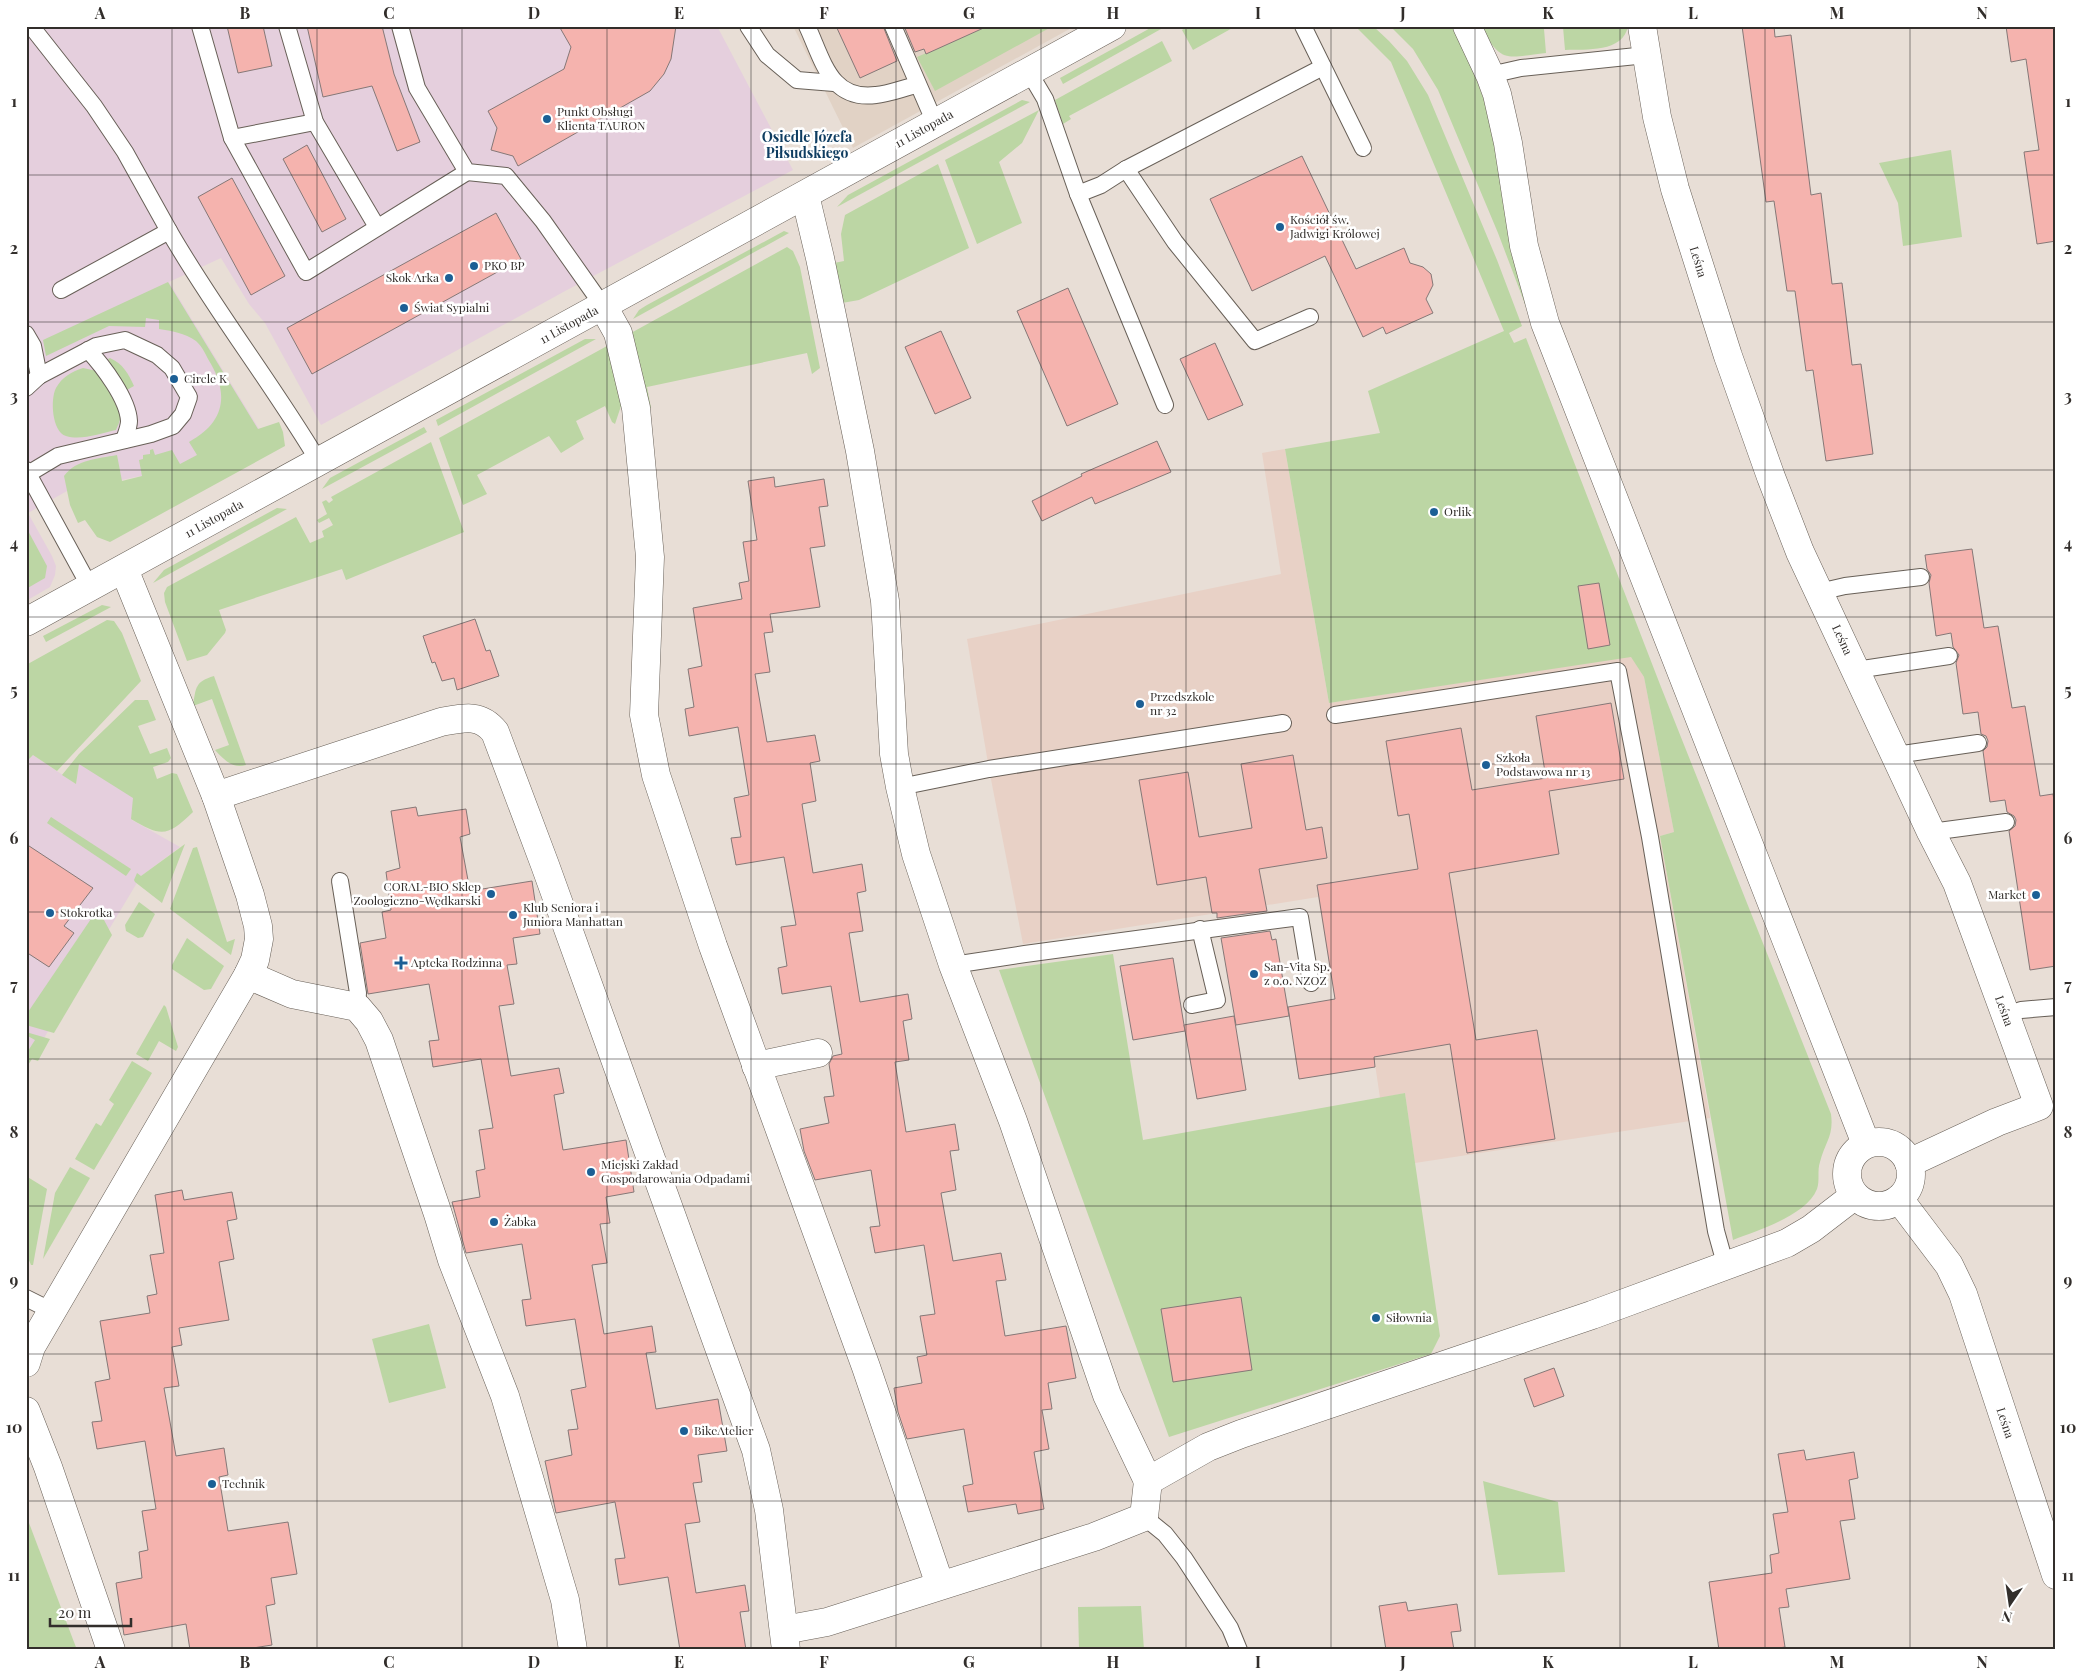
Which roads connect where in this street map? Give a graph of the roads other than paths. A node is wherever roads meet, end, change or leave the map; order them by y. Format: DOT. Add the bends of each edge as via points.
graph roads {
  1 [pos="31,26"];
  2 [pos="200,26"];
  3 [pos="286,26"];
  4 [pos="400,26"];
  5 [pos="748,26"];
  6 [pos="807,26"];
  7 [pos="893,26"];
  8 [pos="1112,26"];
  9 [pos="1303,26"];
  10 [pos="1467,26"];
  11 [pos="1642,26"];
  12 [pos="1646,55"];
  13 [pos="1323,67"];
  14 [pos="1029,72"];
  15 [pos="1490,75"];
  16 [pos="834,84"];
  17 [pos="917,85"];
  18 [pos="315,122"];
  19 [pos="935,124"];
  20 [pos="232,138"];
  21 [pos="1363,148"];
  22 [pos="1126,169"];
  23 [pos="467,172"];
  24 [pos="1078,194"];
  25 [pos="805,195"];
  26 [pos="377,227"];
  27 [pos="169,231"];
  28 [pos="61,290"];
  29 [pos="603,306"];
  30 [pos="1310,317"];
  31 [pos="26,334"];
  32 [pos="88,350"];
  33 [pos="39,376"];
  34 [pos="26,388"];
  35 [pos="1165,405"];
  36 [pos="124,440"];
  37 [pos="319,462"];
  38 [pos="27,472"];
  39 [pos="124,569"];
  40 [pos="1921,577"];
  41 [pos="90,587"];
  42 [pos="1819,592"];
  43 [pos="26,622"];
  44 [pos="1949,656"];
  45 [pos="1856,670"];
  46 [pos="1334,715"];
  47 [pos="1283,723"];
  48 [pos="1978,743"];
  49 [pos="1896,755"];
  50 [pos="900,788"];
  51 [pos="216,796"];
  52 [pos="2006,822"];
  53 [pos="1931,832"];
  54 [pos="340,881"];
  55 [pos="1200,929"];
  56 [pos="953,965"];
  57 [pos="248,975"];
  58 [pos="1311,983"];
  59 [pos="1192,1005"];
  60 [pos="357,1007"];
  61 [pos="2056,1007"];
  62 [pos="2006,1015"];
  63 [pos="818,1053"];
  64 [pos="756,1066"];
  65 [pos="1866,1144"];
  66 [pos="1909,1163"];
  67 [pos="1854,1196"];
  68 [pos="1900,1199"];
  69 [pos="1726,1267"];
  70 [pos="26,1298"];
  71 [pos="52,1311"];
  72 [pos="26,1363"];
  73 [pos="26,1411"];
  74 [pos="1148,1481"];
  75 [pos="1144,1517"];
  76 [pos="2056,1575"];
  77 [pos="940,1585"];
  78 [pos="785,1640"];
  79 [pos="111,1650"];
  80 [pos="574,1650"];
  81 [pos="1239,1650"];
  1 -- 27 [label="lane" via="94,106 125,152"];
  2 -- 20 [label="lane"];
  3 -- 18 [label="lane"];
  4 -- 23 [label="lane" via="417,88"];
  5 -- 16 [label="lane" via="767,55 797,80"];
  6 -- 16 [label="lane"];
  7 -- 17 [label="lane"];
  8 -- 14 [label="street, 11 Listopada"];
  9 -- 13 [label="lane"];
  10 -- 15 [label="street"];
  11 -- 12 [label="street, Leśna"];
  12 -- 15 [label="lane" via="1521,68"];
  12 -- 42 [label="street, Leśna" via="1675,189 1717,325 1771,477"];
  13 -- 21 [label="lane"];
  13 -- 22 [label="lane"];
  14 -- 19 [label="street, 11 Listopada"];
  14 -- 24 [label="lane" via="1045,99"];
  15 -- 65 [label="street" via="1508,143 1524,246 1545,323"];
  16 -- 17 [label="lane" via="858,96"];
  17 -- 19 [label="lane"];
  18 -- 20 [label="lane"];
  18 -- 26 [label="lane"];
  19 -- 25 [label="street, 11 Listopada"];
  20 -- 26 [label="lane" via="306,272"];
  22 -- 24 [label="lane" via="1101,185"];
  22 -- 30 [label="lane" via="1175,242 1255,341"];
  23 -- 26 [label="lane"];
  23 -- 29 [label="lane" via="506,176"];
  24 -- 35 [label="lane"];
  25 -- 29 [label="street, 11 Listopada"];
  25 -- 50 [label="street" via="846,376 883,592 894,754"];
  27 -- 28 [label="lane"];
  27 -- 37 [label="lane"];
  29 -- 37 [label="street, 11 Listopada"];
  29 -- 64 [label="street" via="618,333 636,408 650,557 644,715 656,775 712,946"];
  31 -- 33 [label="lane" via="33,346"];
  32 -- 33 [label="lane"];
  32 -- 36 [label="lane" via="106,370 126,408 129,422"];
  32 -- 36 [label="lane" via="125,340 157,355 172,368 188,397 183,414 173,426"];
  33 -- 34 [label="lane"];
  36 -- 38 [label="lane" via="58,456"];
  37 -- 39 [label="street, 11 Listopada"];
  38 -- 41 [label="lane"];
  39 -- 41 [label="street, 11 Listopada"];
  39 -- 51 [label="street"];
  40 -- 42 [label="lane"];
  41 -- 43 [label="street, 11 Listopada"];
  42 -- 45 [label="street, Leśna"];
  44 -- 45 [label="lane"];
  45 -- 49 [label="street, Leśna"];
  46 -- 69 [label="lane" via="1618,671 1650,837 1716,1231"];
  47 -- 50 [label="lane" via="989,769"];
  48 -- 49 [label="lane"];
  49 -- 53 [label="street, Leśna"];
  50 -- 56 [label="street" via="916,854"];
  51 -- 57 [label="street" via="258,926 257,951"];
  51 -- 78 [label="street" via="441,722 460,718 481,719 495,732 749,1429 769,1510"];
  52 -- 53 [label="lane"];
  53 -- 62 [label="street, Leśna" via="1957,884"];
  54 -- 60 [label="lane" via="358,993"];
  55 -- 56 [label="lane"];
  55 -- 58 [label="lane" via="1300,917"];
  55 -- 59 [label="lane" via="1217,1000"];
  56 -- 74 [label="street" via="1012,1121 1107,1395"];
  57 -- 60 [label="street" via="292,994"];
  57 -- 71 [label="street"];
  60 -- 80 [label="street" via="379,1040 452,1260 505,1396 565,1600"];
  61 -- 62 [label="lane" via="2020,1010"];
  62 -- 66 [label="street, Leśna" via="2039,1106"];
  63 -- 64 [label="street"];
  64 -- 77 [label="street" via="869,1376"];
  65 -- 66 [label="street" via="1891,1144 1902,1151"];
  65 -- 67 [label="street" via="1848,1163 1847,1182"];
  66 -- 68 [label="street" via="1911,1176 1908,1188"];
  67 -- 68 [label="street" via="1876,1206"];
  67 -- 69 [label="street" via="1787,1243"];
  68 -- 76 [label="street, Leśna" via="1949,1265 1963,1294"];
  69 -- 74 [label="street" via="1241,1434 1208,1447"];
  70 -- 71 [label="lane"];
  71 -- 72 [label="street" via="31,1347"];
  73 -- 79 [label="street"];
  74 -- 75 [label="street"];
  75 -- 77 [label="street" via="1094,1537"];
  75 -- 81 [label="lane" via="1165,1534 1184,1558 1230,1628"];
  77 -- 78 [label="street" via="827,1622"];
}
